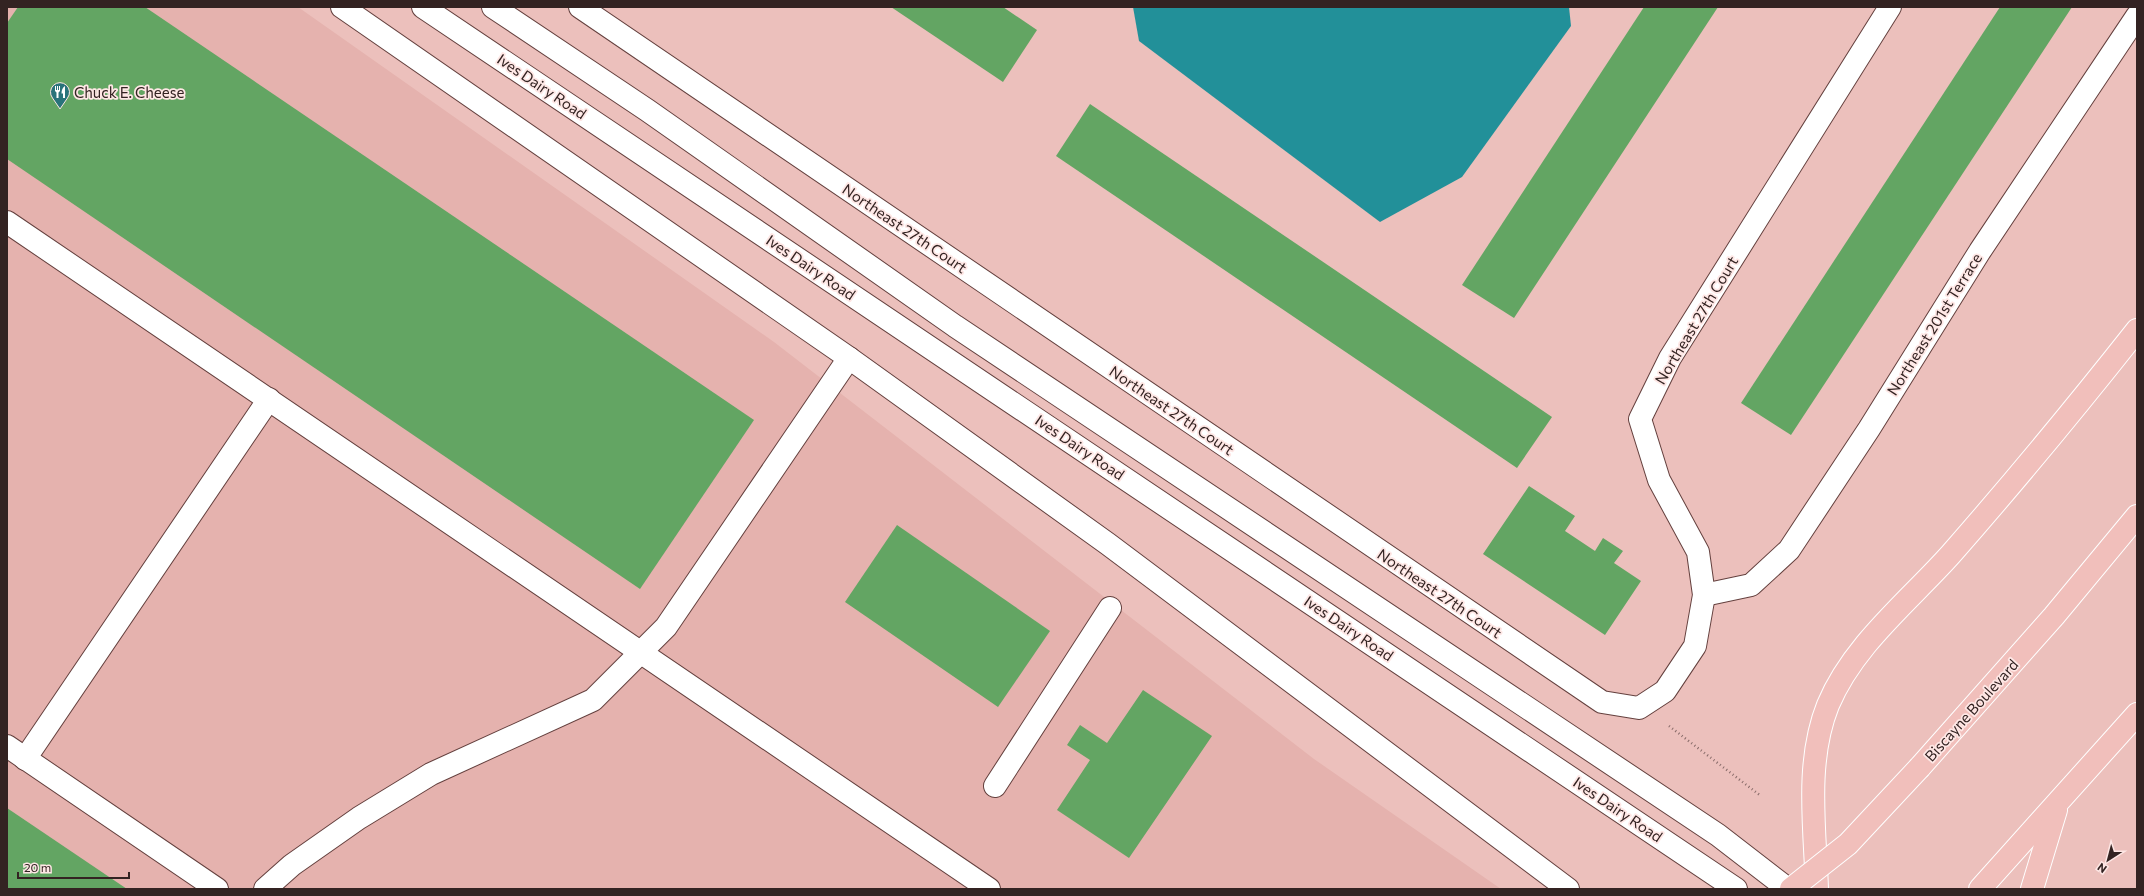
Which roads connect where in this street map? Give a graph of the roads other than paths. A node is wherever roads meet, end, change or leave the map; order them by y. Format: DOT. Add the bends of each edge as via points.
graph roads {
  1 [pos="342,7"];
  2 [pos="423,7"];
  3 [pos="493,7"];
  4 [pos="580,7"];
  5 [pos="1890,7"];
  6 [pos="2137,16"];
  7 [pos="7,222"];
  8 [pos="2137,330"];
  9 [pos="849,358"];
  10 [pos="269,399"];
  11 [pos="2137,516"];
  12 [pos="1704,595"];
  13 [pos="1110,608"];
  14 [pos="641,652"];
  15 [pos="2137,714"];
  16 [pos="7,746"];
  17 [pos="25,759"];
  18 [pos="995,786"];
  19 [pos="2057,805"];
  20 [pos="1982,888"];
  21 [pos="217,889"];
  22 [pos="265,889"];
  23 [pos="989,889"];
  24 [pos="1568,889"];
  25 [pos="1736,889"];
  26 [pos="1789,889"];
  27 [pos="1817,889"];
  28 [pos="2032,889"];
  1 -- 9 [label="street"];
  2 -- 25 [label="street, Ives Dairy Road"];
  3 -- 26 [label="street, Ives Dairy Road" via="647,110 955,326 1640,782"];
  4 -- 12 [label="street, Northeast 27th Court" via="1602,702 1639,708 1666,691 1696,646"];
  5 -- 12 [label="street, Northeast 27th Court" via="1670,358 1640,419 1659,480 1698,552"];
  6 -- 12 [label="street, Northeast 201st Terrace" via="1984,245 1869,429 1789,550 1751,585"];
  7 -- 10 [label="street"];
  8 -- 27 [label="main road" via="1997,501 1858,653 1840,680 1824,719 1815,758"];
  9 -- 14 [label="street" via="666,628"];
  9 -- 24 [label="street" via="1108,544"];
  10 -- 14 [label="street"];
  10 -- 17 [label="street"];
  11 -- 26 [label="main road, Biscayne Boulevard, bridge" via="2031,643 1920,767 1848,844"];
  13 -- 18 [label="street"];
  14 -- 22 [label="street" via="593,700 431,774 328,839 292,865"];
  14 -- 23 [label="street"];
  15 -- 19 [label="main road"];
  16 -- 17 [label="street"];
  17 -- 21 [label="street"];
  19 -- 20 [label="main road"];
  19 -- 28 [label="main road"];
}
